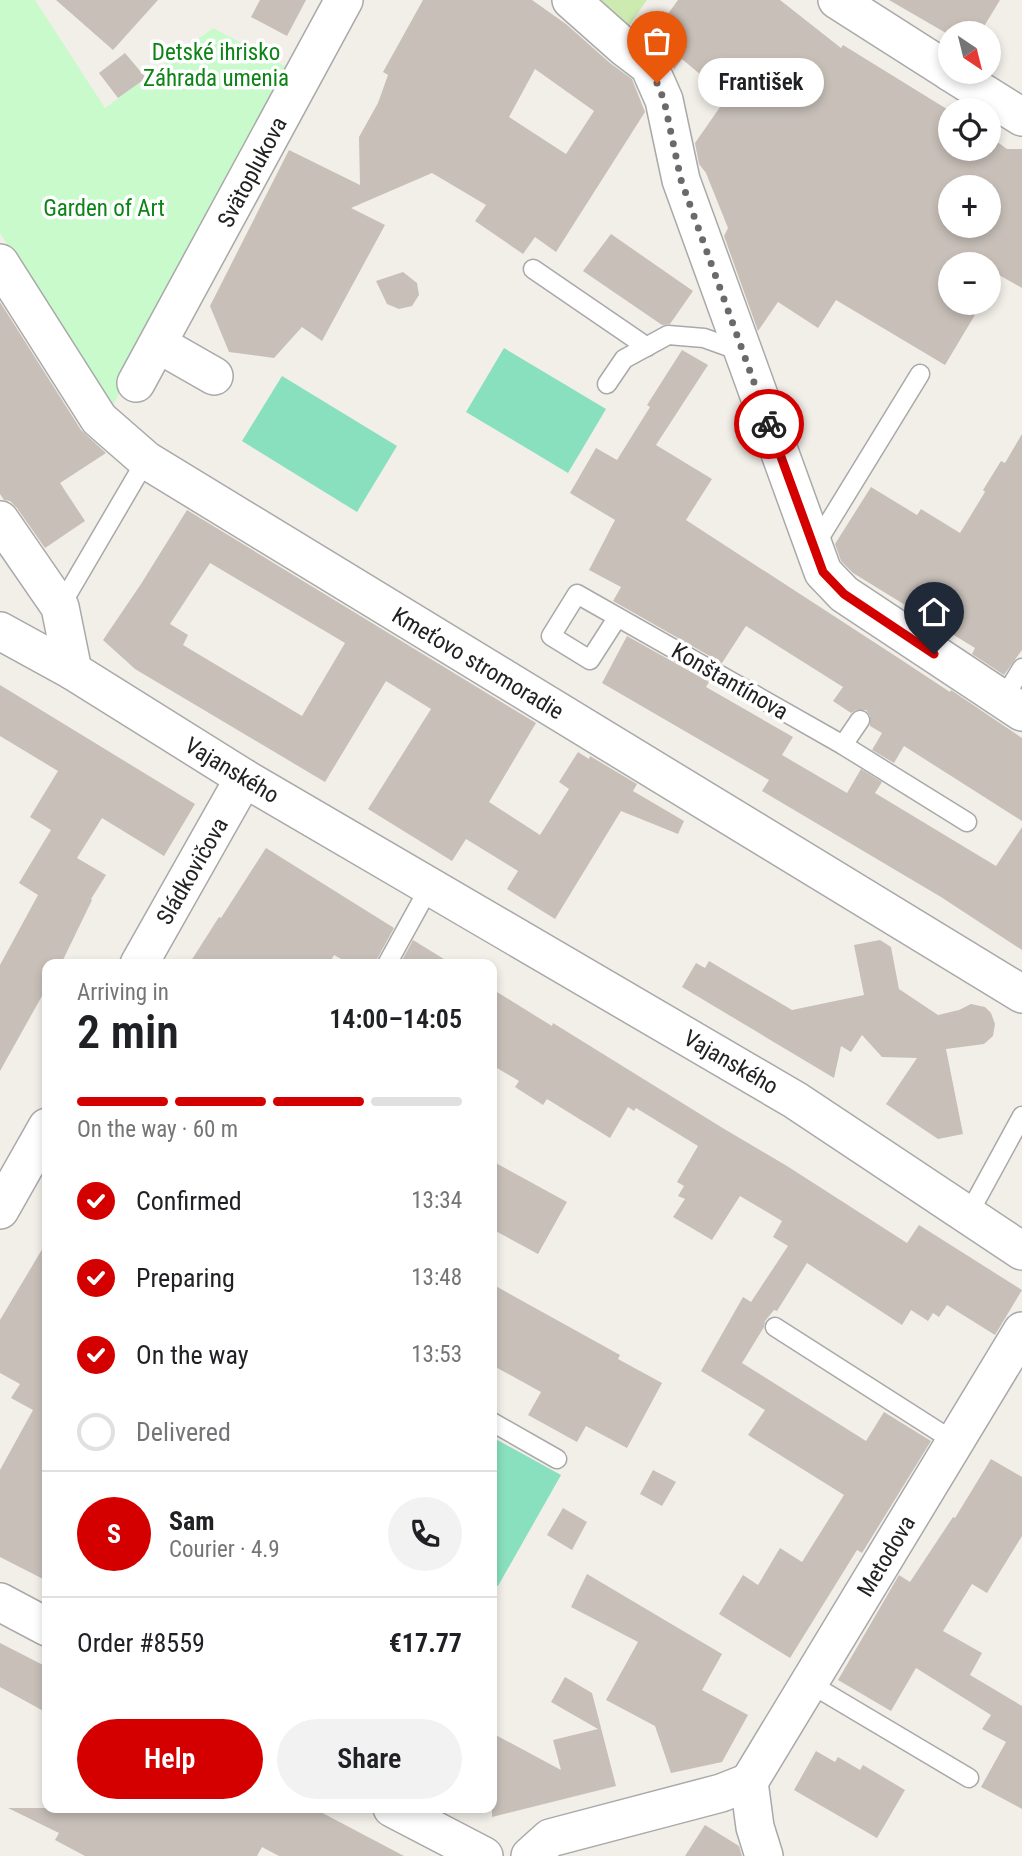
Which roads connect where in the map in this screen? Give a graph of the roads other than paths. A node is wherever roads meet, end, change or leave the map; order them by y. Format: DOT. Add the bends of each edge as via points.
graph roads {
  1 [pos="344,0"];
  2 [pos="571,0"];
  3 [pos="837,0"];
  4 [pos="938,64"];
  5 [pos="969,84"];
  6 [pos="1022,117"];
  7 [pos="0,263"];
  8 [pos="533,269"];
  9 [pos="158,344"];
  10 [pos="647,347"];
  11 [pos="743,352"];
  12 [pos="920,374"];
  13 [pos="214,376"];
  14 [pos="136,383"];
  15 [pos="607,384"];
  16 [pos="146,460"];
  17 [pos="0,520"];
  18 [pos="814,547"];
  19 [pos="60,607"];
  20 [pos="617,618"];
  21 [pos="0,631"];
  22 [pos="1022,668"];
  23 [pos="73,671"];
  24 [pos="1013,706"];
  25 [pos="860,720"];
  26 [pos="843,745"];
  27 [pos="244,778"];
  28 [pos="967,822"];
  29 [pos="430,886"];
  30 [pos="142,959"];
  31 [pos="390,959"];
  32 [pos="1022,994"];
  33 [pos="1022,1116"];
  34 [pos="42,1136"];
  35 [pos="0,1210"];
  36 [pos="968,1215"];
  37 [pos="1022,1251"];
  38 [pos="775,1326"];
  39 [pos="1022,1331"];
  40 [pos="497,1425"];
  41 [pos="955,1442"];
  42 [pos="557,1459"];
  43 [pos="0,1602"];
  44 [pos="42,1624"];
  45 [pos="809,1683"];
  46 [pos="968,1779"];
  47 [pos="749,1782"];
  48 [pos="402,1813"];
  49 [pos="484,1856"];
  50 [pos="530,1856"];
  51 [pos="764,1856"];
  1 -- 9 [label="street, Svätoplukova"];
  2 -- 11 [label="street" via="649,66 664,100 681,180"];
  3 -- 4 [label="street"];
  5 -- 6 [label="street"];
  7 -- 16 [label="street, Kmeťovo stromoradie" via="99,419"];
  8 -- 10 [label="lane"];
  9 -- 13 [label="street"];
  9 -- 14 [label="street, Svätoplukova"];
  10 -- 11 [label="lane" via="668,335 704,338"];
  10 -- 15 [label="lane" via="624,359"];
  11 -- 18 [label="street"];
  12 -- 18 [label="lane"];
  16 -- 19 [label="lane"];
  16 -- 32 [label="street, Kmeťovo stromoradie"];
  17 -- 19 [label="street"];
  18 -- 24 [label="street" via="823,572 844,594 909,646"];
  19 -- 23 [label="street"];
  20 -- 26 [label="lane, Konštantínova"];
  21 -- 23 [label="street, Vajanského"];
  22 -- 24 [label="lane"];
  23 -- 27 [label="street, Vajanského"];
  25 -- 26 [label="lane"];
  26 -- 28 [label="lane, Konštantínova"];
  27 -- 29 [label="street, Vajanského"];
  27 -- 30 [label="street, Sládkovičova"];
  29 -- 31 [label="lane"];
  29 -- 36 [label="street, Vajanského" via="796,1100"];
  33 -- 36 [label="lane"];
  34 -- 35 [label="street"];
  36 -- 37 [label="street, Vajanského"];
  38 -- 41 [label="lane"];
  39 -- 41 [label="street, Metodova"];
  40 -- 42 [label="lane"];
  41 -- 45 [label="street, Metodova"];
  43 -- 44 [label="street"];
  45 -- 46 [label="lane"];
  45 -- 47 [label="street, Metodova"];
  47 -- 50 [label="street" via="550,1838"];
  47 -- 51 [label="street"];
  48 -- 49 [label="street"];
}
